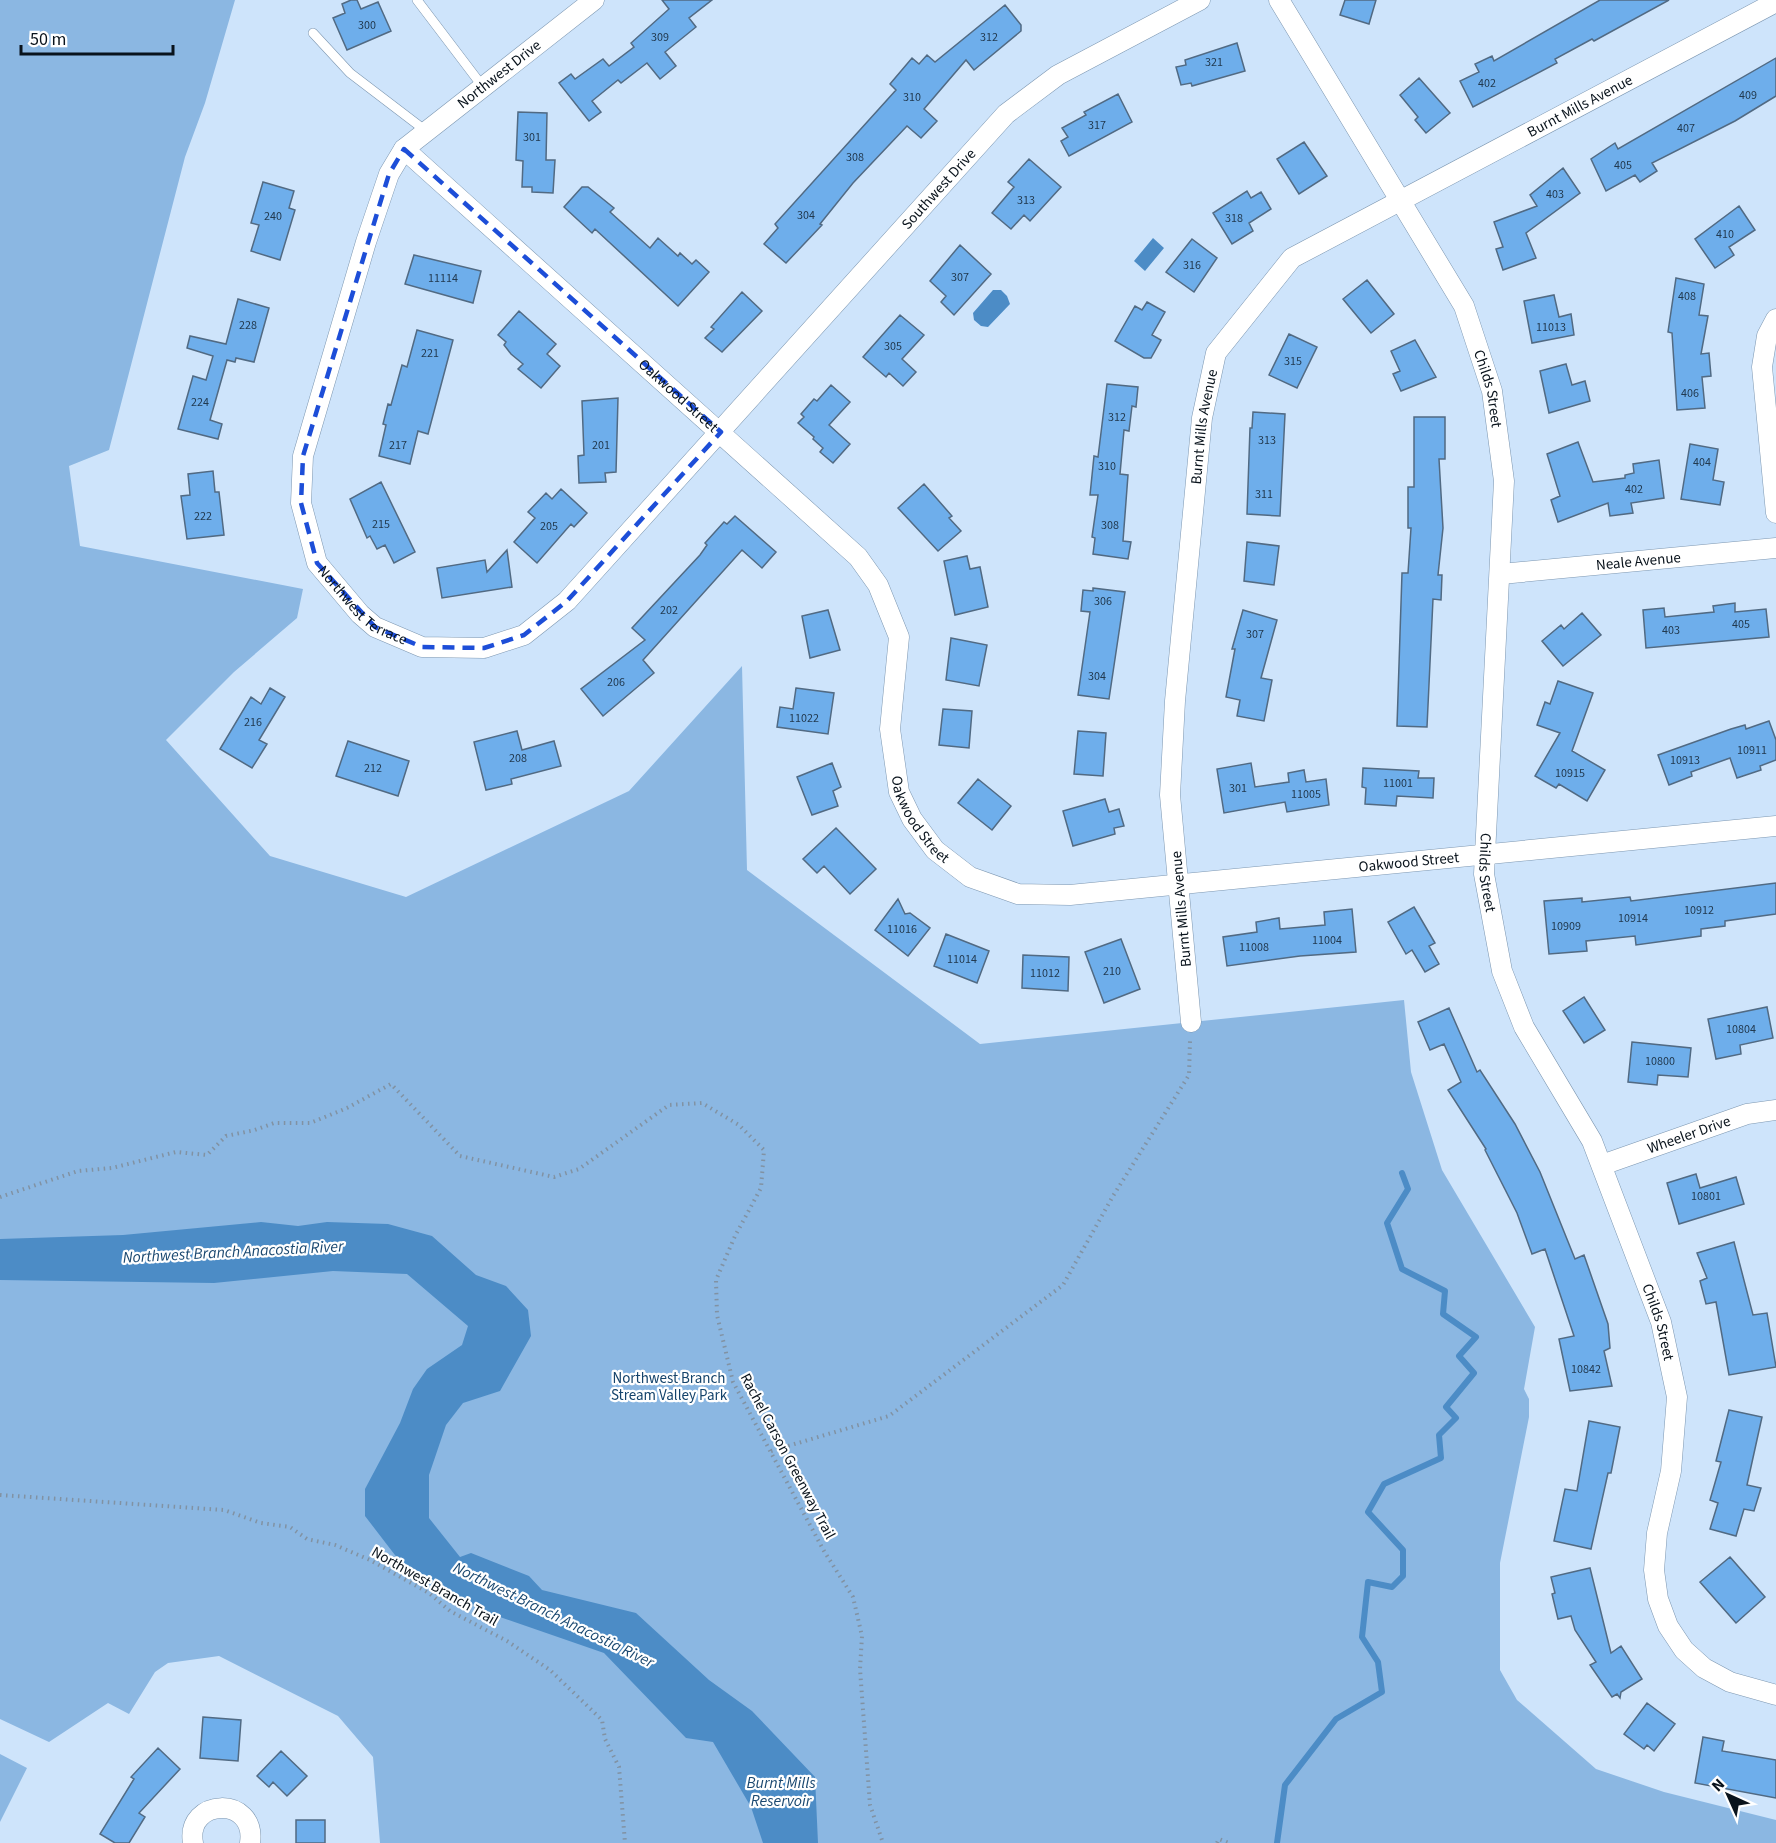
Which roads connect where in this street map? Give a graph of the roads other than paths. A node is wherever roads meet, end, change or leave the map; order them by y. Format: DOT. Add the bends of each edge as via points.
graph roads {
  1 [pos="417,0"];
  2 [pos="594,0"];
  3 [pos="1200,0"];
  4 [pos="1278,0"];
  5 [pos="1776,2"];
  6 [pos="314,33"];
  7 [pos="483,87"];
  8 [pos="426,131"];
  9 [pos="404,149"];
  10 [pos="1400,199"];
  11 [pos="1776,319"];
  12 [pos="721,432"];
  13 [pos="1776,513"];
  14 [pos="1776,548"];
  15 [pos="1501,574"];
  16 [pos="1776,826"];
  17 [pos="1485,855"];
  18 [pos="1178,885"];
  19 [pos="1191,1022"];
  20 [pos="1776,1110"];
  21 [pos="1602,1165"];
  22 [pos="1776,1695"];
  23 [pos="193,1843"];
  24 [pos="250,1843"];
  1 -- 7 [label="lane"];
  2 -- 7 [label="street, Northwest Drive"];
  3 -- 12 [label="street, Southwest Drive" via="1058,75 1006,114"];
  4 -- 10 [label="street, Childs Street"];
  5 -- 10 [label="street, Burnt Mills Avenue"];
  6 -- 8 [label="lane" via="350,73"];
  7 -- 8 [label="street, Northwest Drive"];
  8 -- 9 [label="street, Northwest Drive"];
  9 -- 12 [label="street, Oakwood Street"];
  9 -- 12 [label="street, Northwest Terrace" via="389,174 374,219 303,456 301,503 317,563 360,614 375,627 422,647 484,648 524,635 567,601"];
  10 -- 15 [label="street, Childs Street" via="1464,306 1492,391 1504,481"];
  10 -- 18 [label="street, Burnt Mills Avenue" via="1292,258 1216,353 1202,418 1175,701 1170,795"];
  11 -- 13 [label="street" via="1767,336 1762,368"];
  12 -- 18 [label="street, Oakwood Street" via="858,557 878,585 899,637 890,729 899,792 912,819 935,850 970,877 1018,894 1070,895"];
  14 -- 15 [label="street, Neale Avenue"];
  15 -- 17 [label="street, Childs Street"];
  16 -- 17 [label="street, Oakwood Street"];
  17 -- 18 [label="street, Oakwood Street"];
  17 -- 21 [label="street, Childs Street" via="1484,874 1502,971 1524,1028 1592,1141"];
  18 -- 19 [label="street, Burnt Mills Avenue"];
  20 -- 21 [label="street, Wheeler Drive" via="1747,1114"];
  21 -- 22 [label="street, Childs Street" via="1661,1322 1677,1397 1671,1471 1657,1533 1654,1570 1658,1599 1668,1626 1684,1650 1704,1668 1730,1682"];
  23 -- 24 [label="street" via="198,1821 217,1807 227,1808 246,1820"];
}
